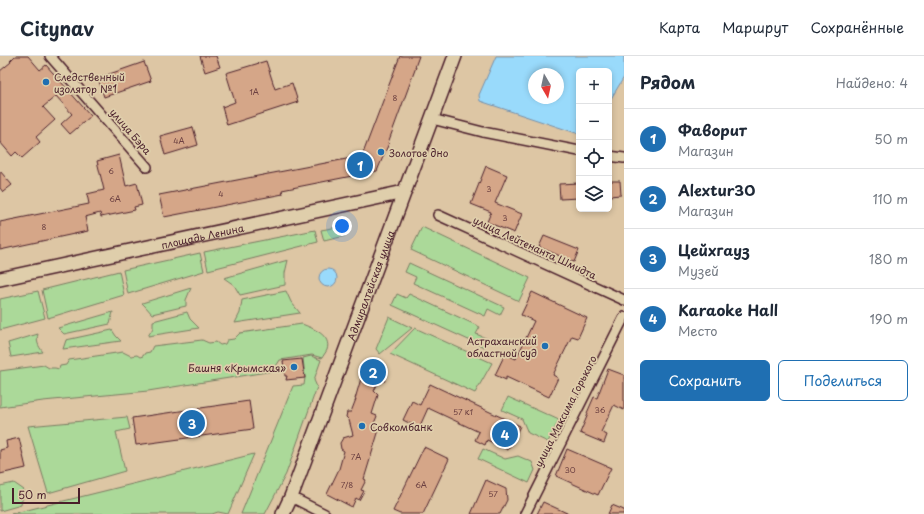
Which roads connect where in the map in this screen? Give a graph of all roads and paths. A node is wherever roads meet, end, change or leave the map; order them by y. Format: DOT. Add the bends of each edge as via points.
graph roads {
  1 [pos="50,56"];
  2 [pos="455,56"];
  3 [pos="432,119"];
  4 [pos="576,150"];
  5 [pos="612,156"];
  6 [pos="624,158"];
  7 [pos="147,167"];
  8 [pos="404,192"];
  9 [pos="438,214"];
  10 [pos="0,279"];
  11 [pos="624,300"];
  12 [pos="624,317"];
  13 [pos="291,497"];
  14 [pos="283,514"];
  15 [pos="326,514"];
  16 [pos="525,514"];
  1 -- 7 [label="street, улица Бэра"];
  2 -- 3 [label="main road, Адмиралтейская улица"];
  3 -- 4 [label="street"];
  3 -- 8 [label="main road, Адмиралтейская улица"];
  5 -- 6 [label="street"];
  8 -- 10 [label="main road, площадь Ленина"];
  8 -- 13 [label="main road, Адмиралтейская улица"];
  9 -- 11 [label="street, улица Лейтенанта Шмидта"];
  12 -- 16 [label="street, улица Максима Горького"];
  13 -- 14 [label="main road, Адмиралтейская улица"];
  13 -- 15 [label="street"];
}
